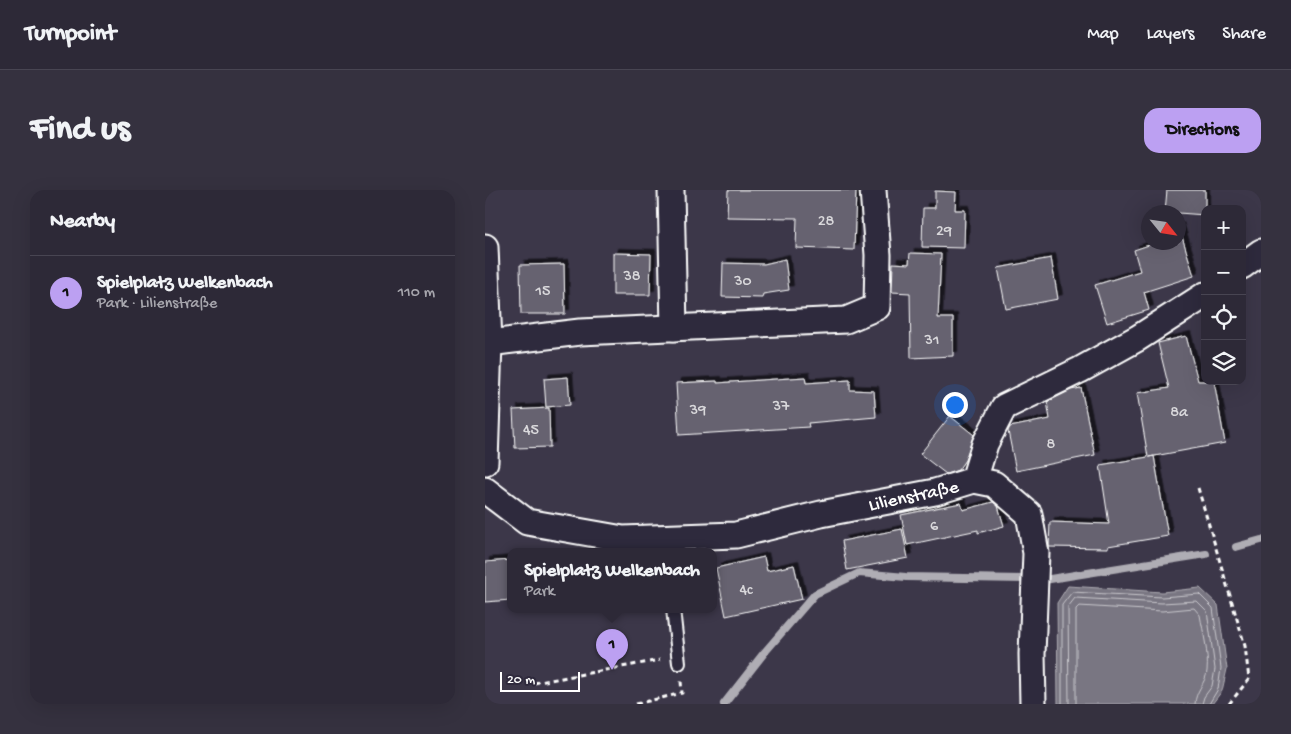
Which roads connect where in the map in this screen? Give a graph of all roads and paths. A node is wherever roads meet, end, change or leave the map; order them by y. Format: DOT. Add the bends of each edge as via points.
graph roads {
  1 [pos="671,190"];
  2 [pos="873,190"];
  3 [pos="485,247"];
  4 [pos="1261,252"];
  5 [pos="1246,263"];
  6 [pos="1201,298"];
  7 [pos="674,328"];
  8 [pos="489,343"];
  9 [pos="485,462"];
  10 [pos="975,480"];
  11 [pos="1197,488"];
  12 [pos="485,490"];
  13 [pos="666,545"];
  14 [pos="673,613"];
  15 [pos="678,660"];
  16 [pos="534,683"];
  17 [pos="636,704"];
  18 [pos="1033,704"];
  19 [pos="1229,704"];
  1 -- 7 [label="street"];
  2 -- 7 [label="street" via="878,255 877,307 846,320"];
  3 -- 8 [label="street"];
  4 -- 5 [label="street"];
  6 -- 10 [label="street, Lilienstraße" via="1138,338 1005,407 985,444"];
  7 -- 8 [label="street" via="580,332"];
  8 -- 9 [label="street"];
  10 -- 13 [label="street, Lilienstraße" via="935,492 821,514 737,536"];
  10 -- 18 [label="street" via="994,484 1029,514 1036,553"];
  11 -- 19 [label="path" via="1245,646 1249,679"];
  12 -- 13 [label="street, Lilienstraße" via="527,522"];
  14 -- 15 [label="lane"];
  15 -- 16 [label="path"];
  15 -- 17 [label="path" via="682,693"];
}
